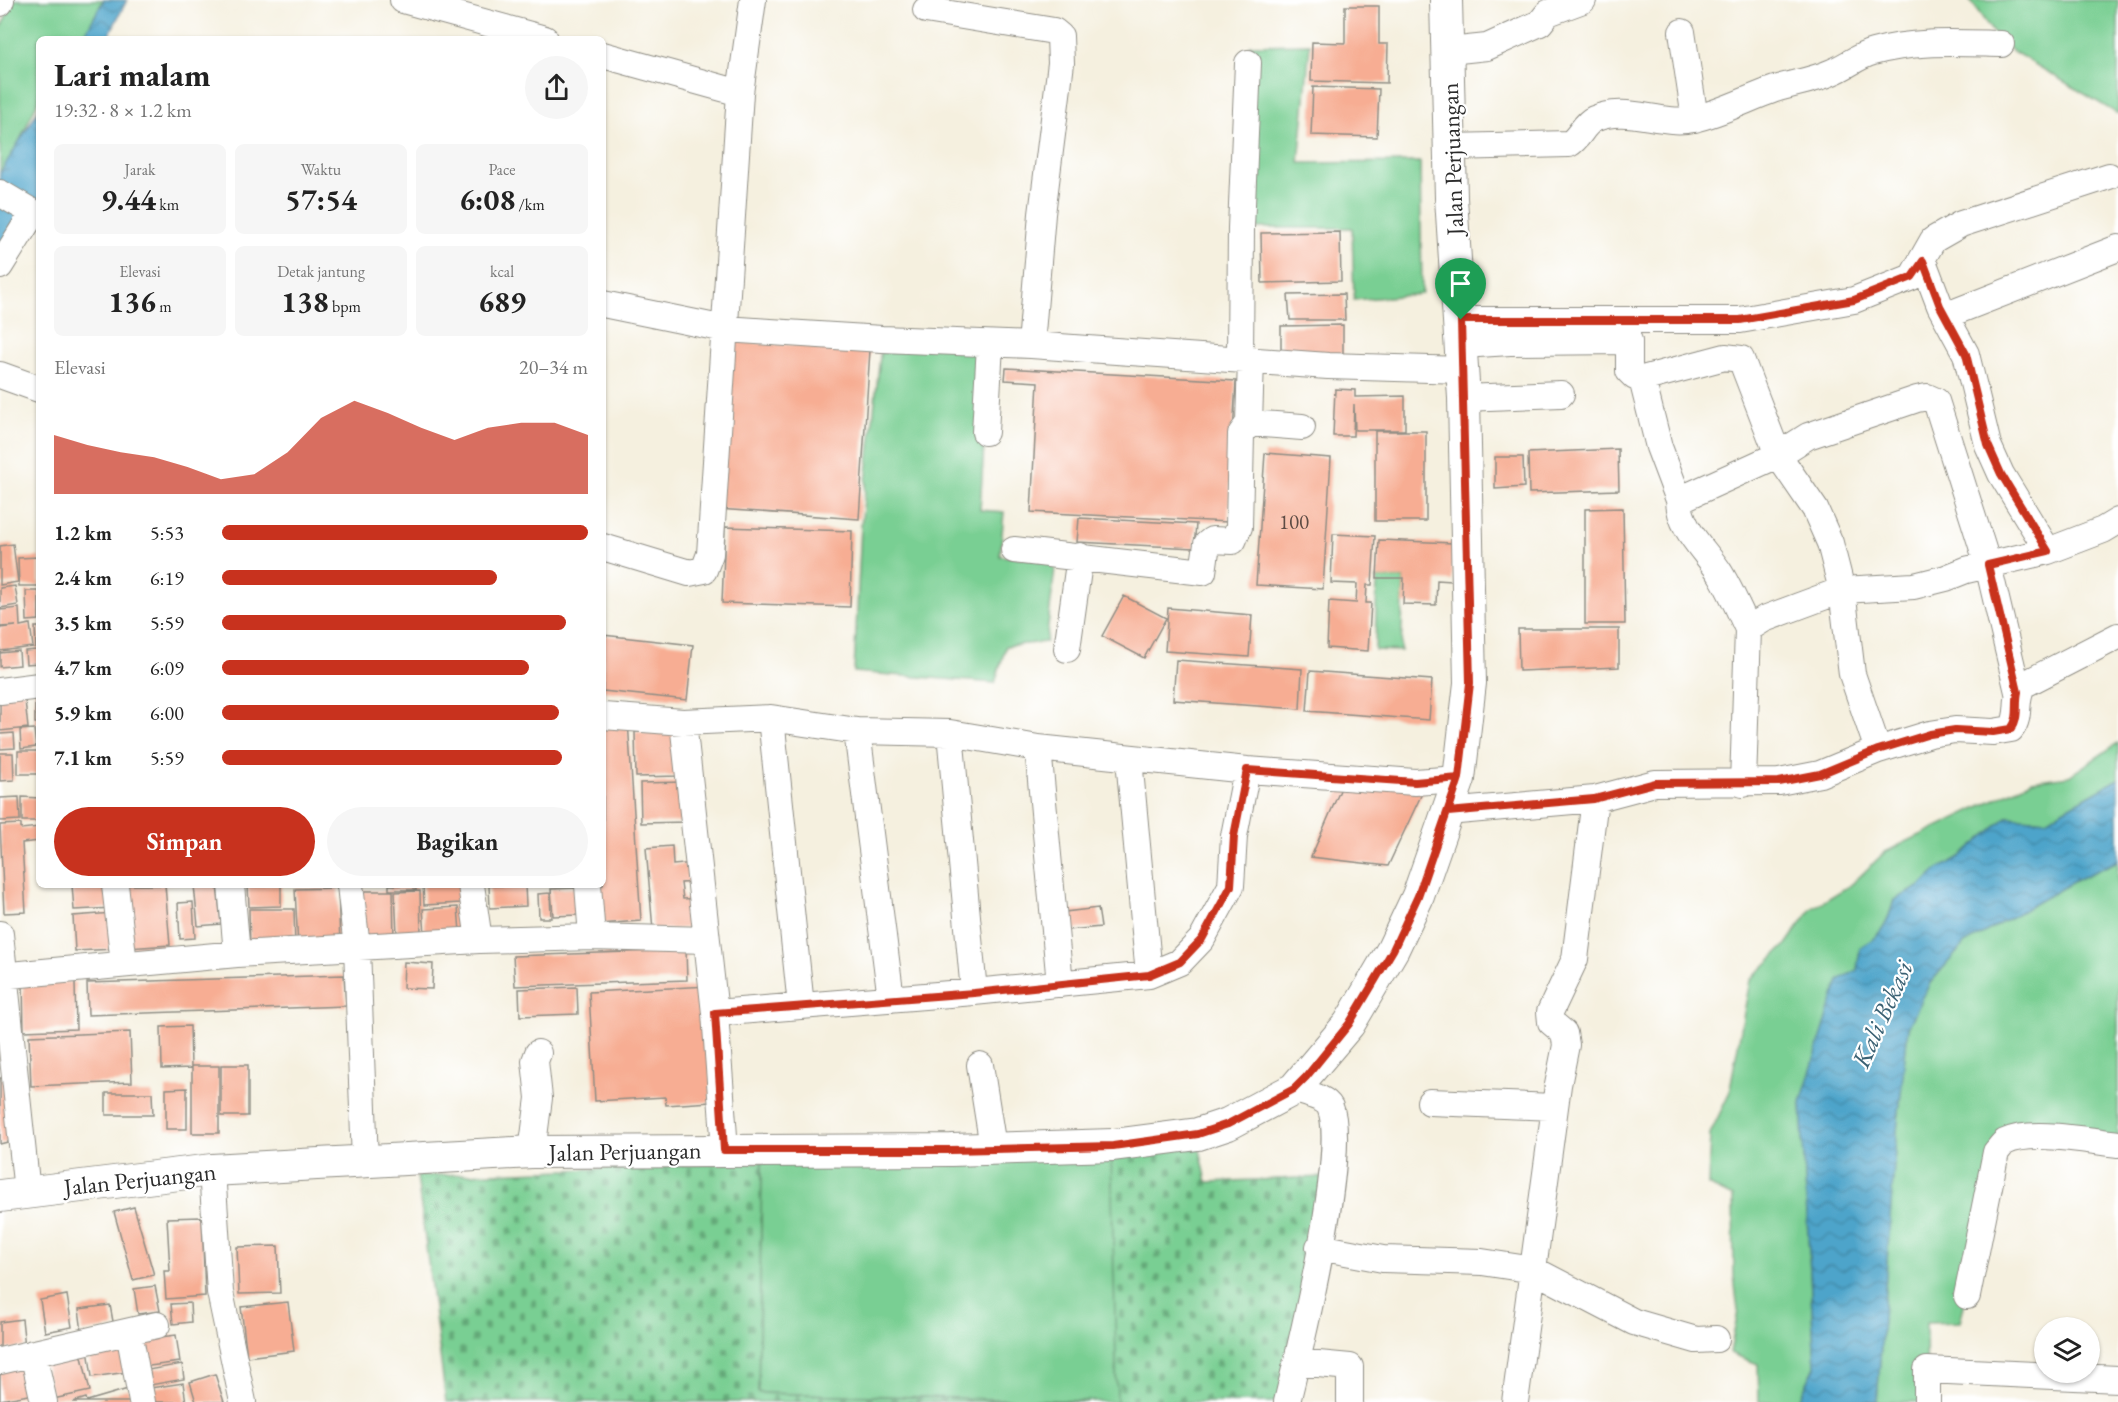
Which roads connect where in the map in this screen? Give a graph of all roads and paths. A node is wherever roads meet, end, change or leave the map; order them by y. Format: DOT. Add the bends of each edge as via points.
graph roads {
  1 [pos="403,0"];
  2 [pos="753,0"];
  3 [pos="1446,0"];
  4 [pos="1582,0"];
  5 [pos="926,10"];
  6 [pos="1682,32"];
  7 [pos="534,36"];
  8 [pos="2001,44"];
  9 [pos="1449,51"];
  10 [pos="606,56"];
  11 [pos="1248,63"];
  12 [pos="740,93"];
  13 [pos="1695,119"];
  14 [pos="1452,147"];
  15 [pos="2109,176"];
  16 [pos="0,193"];
  17 [pos="36,214"];
  18 [pos="2118,248"];
  19 [pos="1923,261"];
  20 [pos="0,266"];
  21 [pos="606,305"];
  22 [pos="1947,315"];
  23 [pos="725,329"];
  24 [pos="990,345"];
  25 [pos="1031,345"];
  26 [pos="1462,358"];
  27 [pos="1245,360"];
  28 [pos="0,375"];
  29 [pos="1642,379"];
  30 [pos="36,388"];
  31 [pos="1561,394"];
  32 [pos="1249,423"];
  33 [pos="1302,427"];
  34 [pos="985,432"];
  35 [pos="1779,455"];
  36 [pos="1679,500"];
  37 [pos="2118,521"];
  38 [pos="606,548"];
  39 [pos="1014,550"];
  40 [pos="2048,551"];
  41 [pos="1080,556"];
  42 [pos="1988,565"];
  43 [pos="1842,590"];
  44 [pos="1748,629"];
  45 [pos="2118,636"];
  46 [pos="1067,649"];
  47 [pos="36,686"];
  48 [pos="0,691"];
  49 [pos="2018,692"];
  50 [pos="606,716"];
  51 [pos="771,718"];
  52 [pos="683,722"];
  53 [pos="857,731"];
  54 [pos="950,733"];
  55 [pos="1038,748"];
  56 [pos="1878,750"];
  57 [pos="1129,759"];
  58 [pos="1247,770"];
  59 [pos="1459,778"];
  60 [pos="1743,784"];
  61 [pos="1594,799"];
  62 [pos="1448,812"];
  63 [pos="115,888"];
  64 [pos="231,888"];
  65 [pos="351,888"];
  66 [pos="471,888"];
  67 [pos="588,888"];
  68 [pos="0,934"];
  69 [pos="592,937"];
  70 [pos="479,940"];
  71 [pos="707,940"];
  72 [pos="357,948"];
  73 [pos="237,954"];
  74 [pos="124,964"];
  75 [pos="3,975"];
  76 [pos="1149,975"];
  77 [pos="1060,984"];
  78 [pos="974,993"];
  79 [pos="891,999"];
  80 [pos="801,1006"];
  81 [pos="715,1013"];
  82 [pos="538,1053"];
  83 [pos="980,1065"];
  84 [pos="1294,1089"];
  85 [pos="1430,1102"];
  86 [pos="1555,1107"];
  87 [pos="2118,1144"];
  88 [pos="993,1147"];
  89 [pos="724,1150"];
  90 [pos="532,1152"];
  91 [pos="364,1162"];
  92 [pos="212,1170"];
  93 [pos="14,1194"];
  94 [pos="1320,1248"];
  95 [pos="1534,1270"];
  96 [pos="1967,1296"];
  97 [pos="157,1325"];
  98 [pos="129,1332"];
  99 [pos="1716,1339"];
  100 [pos="33,1353"];
  101 [pos="0,1360"];
  102 [pos="1297,1362"];
  103 [pos="2118,1379"];
  104 [pos="44,1402"];
  105 [pos="141,1402"];
  106 [pos="243,1402"];
  107 [pos="1287,1402"];
  108 [pos="1350,1402"];
  109 [pos="1515,1402"];
  110 [pos="1927,1402"];
  1 -- 7 [label="street"];
  2 -- 12 [label="street"];
  3 -- 9 [label="main road, Jalan Perjuangan"];
  4 -- 9 [label="street" via="1548,13 1540,23 1487,47"];
  5 -- 25 [label="street" via="1054,31 1060,36 1058,92"];
  6 -- 13 [label="street"];
  8 -- 13 [label="street" via="1904,45 1873,52 1832,72"];
  9 -- 14 [label="main road, Jalan Perjuangan"];
  10 -- 12 [label="street"];
  11 -- 27 [label="street" via="1241,228"];
  12 -- 23 [label="street"];
  13 -- 14 [label="street" via="1612,114 1588,122 1577,140 1569,144"];
  14 -- 26 [label="main road, Jalan Perjuangan" via="1453,235"];
  15 -- 19 [label="street" via="1961,224 1933,240"];
  16 -- 17 [label="street"];
  17 -- 20 [label="street"];
  18 -- 22 [label="street"];
  19 -- 22 [label="street"];
  19 -- 26 [label="street" via="1912,277 1854,300 1740,320"];
  21 -- 23 [label="street"];
  22 -- 40 [label="street" via="1966,354 1988,445"];
  23 -- 24 [label="street"];
  23 -- 38 [label="street" via="713,525 704,570 689,573"];
  24 -- 25 [label="street"];
  24 -- 34 [label="street"];
  25 -- 27 [label="street"];
  26 -- 27 [label="street" via="1328,366"];
  26 -- 29 [label="street" via="1510,342 1629,341 1629,371"];
  26 -- 31 [label="street"];
  26 -- 59 [label="main road, Jalan Perjuangan" via="1470,683"];
  27 -- 32 [label="street"];
  28 -- 30 [label="street"];
  29 -- 35 [label="street" via="1725,357 1741,359"];
  29 -- 36 [label="street" via="1659,447"];
  32 -- 33 [label="street"];
  32 -- 41 [label="street" via="1241,434 1239,527 1233,541 1212,540 1207,544 1203,572 1117,564"];
  35 -- 36 [label="street"];
  35 -- 42 [label="street" via="1808,436 1881,410 1927,397 1936,401"];
  35 -- 43 [label="street" via="1820,518"];
  36 -- 44 [label="street" via="1686,525 1721,575"];
  37 -- 40 [label="street"];
  39 -- 41 [label="street"];
  40 -- 42 [label="street"];
  41 -- 46 [label="street"];
  42 -- 43 [label="street" via="1914,586"];
  42 -- 49 [label="street"];
  43 -- 44 [label="street"];
  43 -- 56 [label="street" via="1852,674"];
  44 -- 60 [label="street"];
  45 -- 49 [label="street" via="2030,680"];
  47 -- 48 [label="street"];
  49 -- 56 [label="street" via="2018,716 2011,729 1955,730"];
  50 -- 52 [label="street"];
  51 -- 52 [label="street"];
  51 -- 53 [label="street"];
  51 -- 80 [label="street"];
  52 -- 71 [label="street"];
  53 -- 54 [label="street"];
  53 -- 79 [label="street"];
  54 -- 55 [label="street"];
  54 -- 78 [label="street"];
  55 -- 57 [label="street"];
  55 -- 77 [label="street"];
  56 -- 60 [label="street" via="1820,774"];
  57 -- 58 [label="street"];
  57 -- 76 [label="street"];
  58 -- 59 [label="street" via="1415,782"];
  58 -- 76 [label="street" via="1234,836 1231,886 1225,902 1202,939 1180,962"];
  59 -- 62 [label="main road, Jalan Perjuangan"];
  60 -- 61 [label="street" via="1655,783"];
  61 -- 62 [label="street"];
  61 -- 86 [label="street" via="1575,959 1550,1012 1551,1022 1566,1038"];
  62 -- 84 [label="main road, Jalan Perjuangan" via="1418,896 1393,950 1349,1024"];
  63 -- 74 [label="street"];
  64 -- 73 [label="street"];
  65 -- 72 [label="street"];
  66 -- 70 [label="street"];
  67 -- 69 [label="street"];
  68 -- 75 [label="street"];
  69 -- 70 [label="street"];
  69 -- 71 [label="street"];
  70 -- 72 [label="street"];
  71 -- 81 [label="street"];
  72 -- 73 [label="street"];
  72 -- 91 [label="street"];
  73 -- 74 [label="street"];
  74 -- 75 [label="street"];
  75 -- 93 [label="street"];
  76 -- 77 [label="street"];
  77 -- 78 [label="street"];
  78 -- 79 [label="street"];
  79 -- 80 [label="street"];
  80 -- 81 [label="street"];
  81 -- 89 [label="street"];
  82 -- 90 [label="street" via="535,1061 539,1098"];
  83 -- 88 [label="street"];
  84 -- 88 [label="main road, Jalan Perjuangan" via="1228,1124 1198,1134 1113,1146"];
  84 -- 94 [label="street" via="1326,1101 1330,1108 1334,1134 1331,1177"];
  85 -- 86 [label="street"];
  86 -- 95 [label="street"];
  87 -- 96 [label="street" via="2045,1137 2004,1142 1996,1152"];
  88 -- 89 [label="main road, Jalan Perjuangan"];
  89 -- 90 [label="main road, Jalan Perjuangan"];
  90 -- 91 [label="main road, Jalan Perjuangan"];
  91 -- 92 [label="main road, Jalan Perjuangan"];
  92 -- 93 [label="main road, Jalan Perjuangan"];
  92 -- 106 [label="street" via="220,1292"];
  94 -- 95 [label="street" via="1383,1258 1482,1262"];
  94 -- 102 [label="street"];
  95 -- 99 [label="street" via="1634,1323 1696,1340"];
  95 -- 109 [label="street"];
  97 -- 98 [label="street"];
  98 -- 100 [label="street"];
  98 -- 105 [label="street"];
  100 -- 101 [label="street"];
  100 -- 104 [label="street"];
  102 -- 107 [label="street"];
  102 -- 108 [label="street" via="1350,1367"];
  103 -- 110 [label="street" via="1927,1370"];
}
